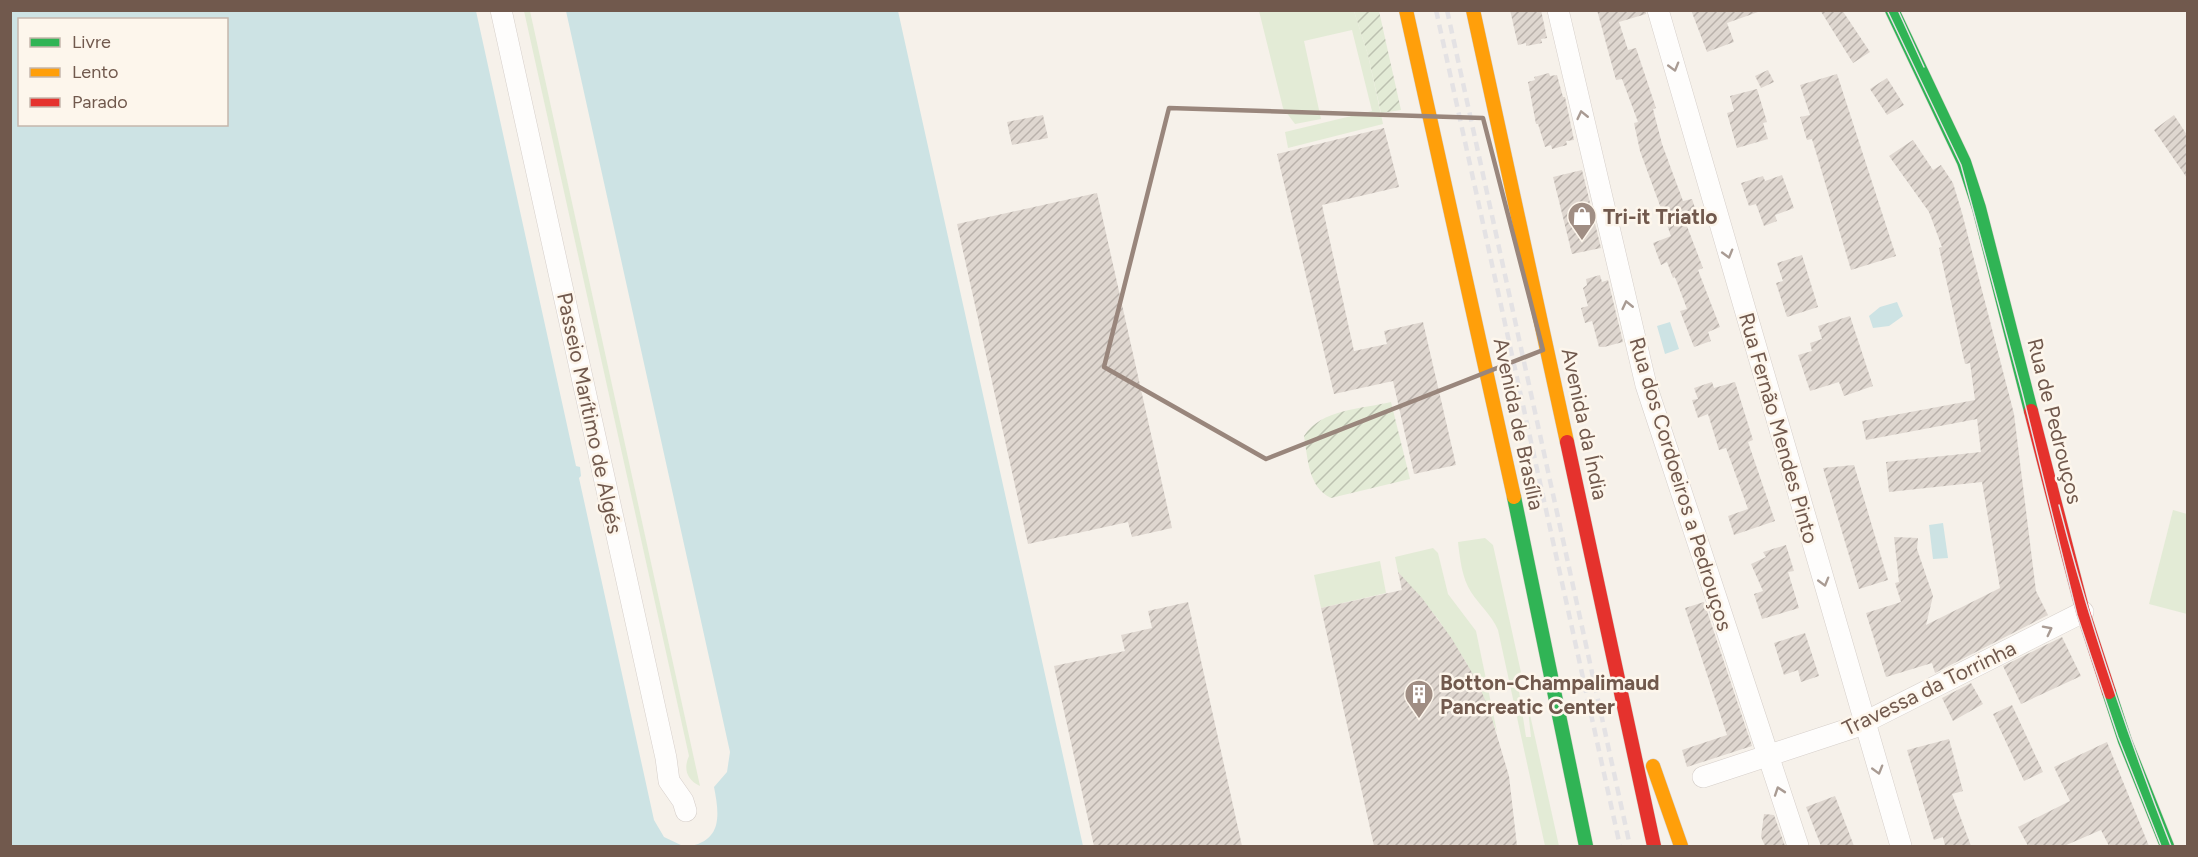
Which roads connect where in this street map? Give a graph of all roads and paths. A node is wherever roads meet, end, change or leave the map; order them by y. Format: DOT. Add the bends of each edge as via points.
graph roads {
  1 [pos="501,10"];
  2 [pos="1406,10"];
  3 [pos="1473,10"];
  4 [pos="1558,10"];
  5 [pos="1658,10"];
  6 [pos="1892,10"];
  7 [pos="2083,612"];
  8 [pos="1618,677"];
  9 [pos="1865,723"];
  10 [pos="1767,756"];
  11 [pos="1703,777"];
  12 [pos="686,812"];
  13 [pos="1586,846"];
  14 [pos="1654,846"];
  15 [pos="1680,846"];
  16 [pos="1798,846"];
  17 [pos="1901,846"];
  18 [pos="2167,846"];
  1 -- 12 [label="street, Passeio Marítimo de Algés" via="667,772"];
  2 -- 13 [label="main road, Avenida de Brasília" via="1517,510"];
  3 -- 8 [label="main road, Avenida da Índia"];
  10 -- 4 [label="street, Rua dos Cordoeiros a Pedrouços, one-way" via="1646,385"];
  5 -- 9 [label="street, Rua Fernão Mendes Pinto, one-way"];
  6 -- 7 [label="main road, Rua de Pedrouços" via="1964,162"];
  9 -- 7 [label="street, Travessa da Torrinha, one-way"];
  7 -- 18 [label="main road, Rua de Pedrouços" via="2125,741"];
  8 -- 14 [label="main road, Avenida da Índia"];
  8 -- 15 [label="main road" via="1673,818"];
  9 -- 10 [label="street, Travessa da Torrinha"];
  9 -- 17 [label="street, Rua Fernão Mendes Pinto, one-way"];
  10 -- 11 [label="street, Travessa da Torrinha"];
  16 -- 10 [label="street, Rua dos Cordoeiros a Pedrouços, one-way"];
}
